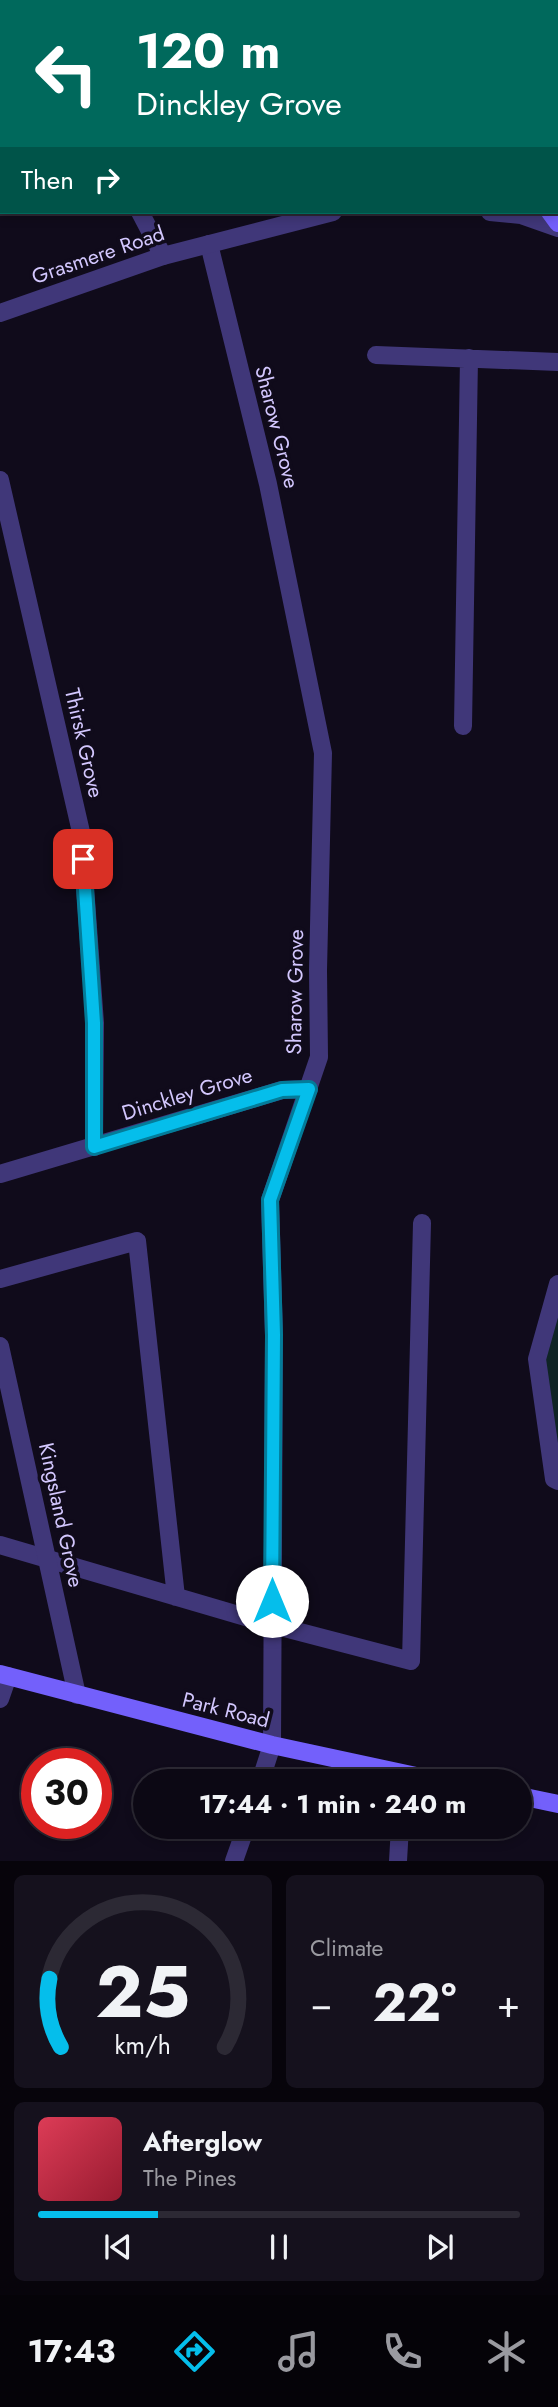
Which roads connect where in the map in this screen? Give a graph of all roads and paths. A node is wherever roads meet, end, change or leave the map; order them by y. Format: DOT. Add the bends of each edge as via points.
graph roads {
  1 [pos="141,214"];
  2 [pos="325,214"];
  3 [pos="511,214"];
  4 [pos="558,225"];
  5 [pos="209,244"];
  6 [pos="163,256"];
  7 [pos="0,313"];
  8 [pos="376,355"];
  9 [pos="469,358"];
  10 [pos="558,362"];
  11 [pos="0,480"];
  12 [pos="463,726"];
  13 [pos="309,1089"];
  14 [pos="94,1147"];
  15 [pos="0,1174"];
  16 [pos="422,1223"];
  17 [pos="0,1279"];
  18 [pos="558,1284"];
  19 [pos="0,1346"];
  20 [pos="558,1481"];
  21 [pos="0,1545"];
  22 [pos="47,1559"];
  23 [pos="176,1597"];
  24 [pos="272,1625"];
  25 [pos="4,1675"];
  26 [pos="77,1695"];
  27 [pos="0,1699"];
  28 [pos="272,1745"];
  29 [pos="265,1769"];
  30 [pos="367,1769"];
  31 [pos="532,1799"];
  32 [pos="558,1804"];
  33 [pos="242,1839"];
  34 [pos="399,1839"];
  35 [pos="234,1861"];
  36 [pos="398,1861"];
  1 -- 6 [label="street"];
  2 -- 5 [label="street, Grasmere Road"];
  3 -- 4 [label="street"];
  5 -- 6 [label="street, Grasmere Road"];
  5 -- 13 [label="street, Sharow Grove" via="268,484 323,753 319,1057"];
  6 -- 7 [label="street, Grasmere Road"];
  8 -- 9 [label="street"];
  9 -- 10 [label="street"];
  9 -- 12 [label="street"];
  11 -- 14 [label="street, Thirsk Grove" via="81,832 94,1023"];
  13 -- 14 [label="street, Dinckley Grove" via="282,1090"];
  13 -- 24 [label="street, Sharow Grove" via="270,1200"];
  14 -- 15 [label="street, Dinckley Grove"];
  16 -- 24 [label="street" via="411,1661"];
  17 -- 23 [label="street" via="137,1241"];
  18 -- 20 [label="street" via="537,1359 554,1479"];
  19 -- 22 [label="street, Kingsland Grove"];
  21 -- 22 [label="street"];
  22 -- 23 [label="street"];
  22 -- 26 [label="street, Kingsland Grove"];
  23 -- 24 [label="street"];
  24 -- 28 [label="street, Sharow Grove"];
  25 -- 26 [label="main road, Park Road"];
  25 -- 27 [label="street"];
  26 -- 28 [label="main road, Park Road"];
  28 -- 29 [label="street, Sharow Grove"];
  28 -- 30 [label="main road, Park Road"];
  31 -- 32 [label="main road"];
  33 -- 35 [label="street"];
  34 -- 36 [label="street"];
}
